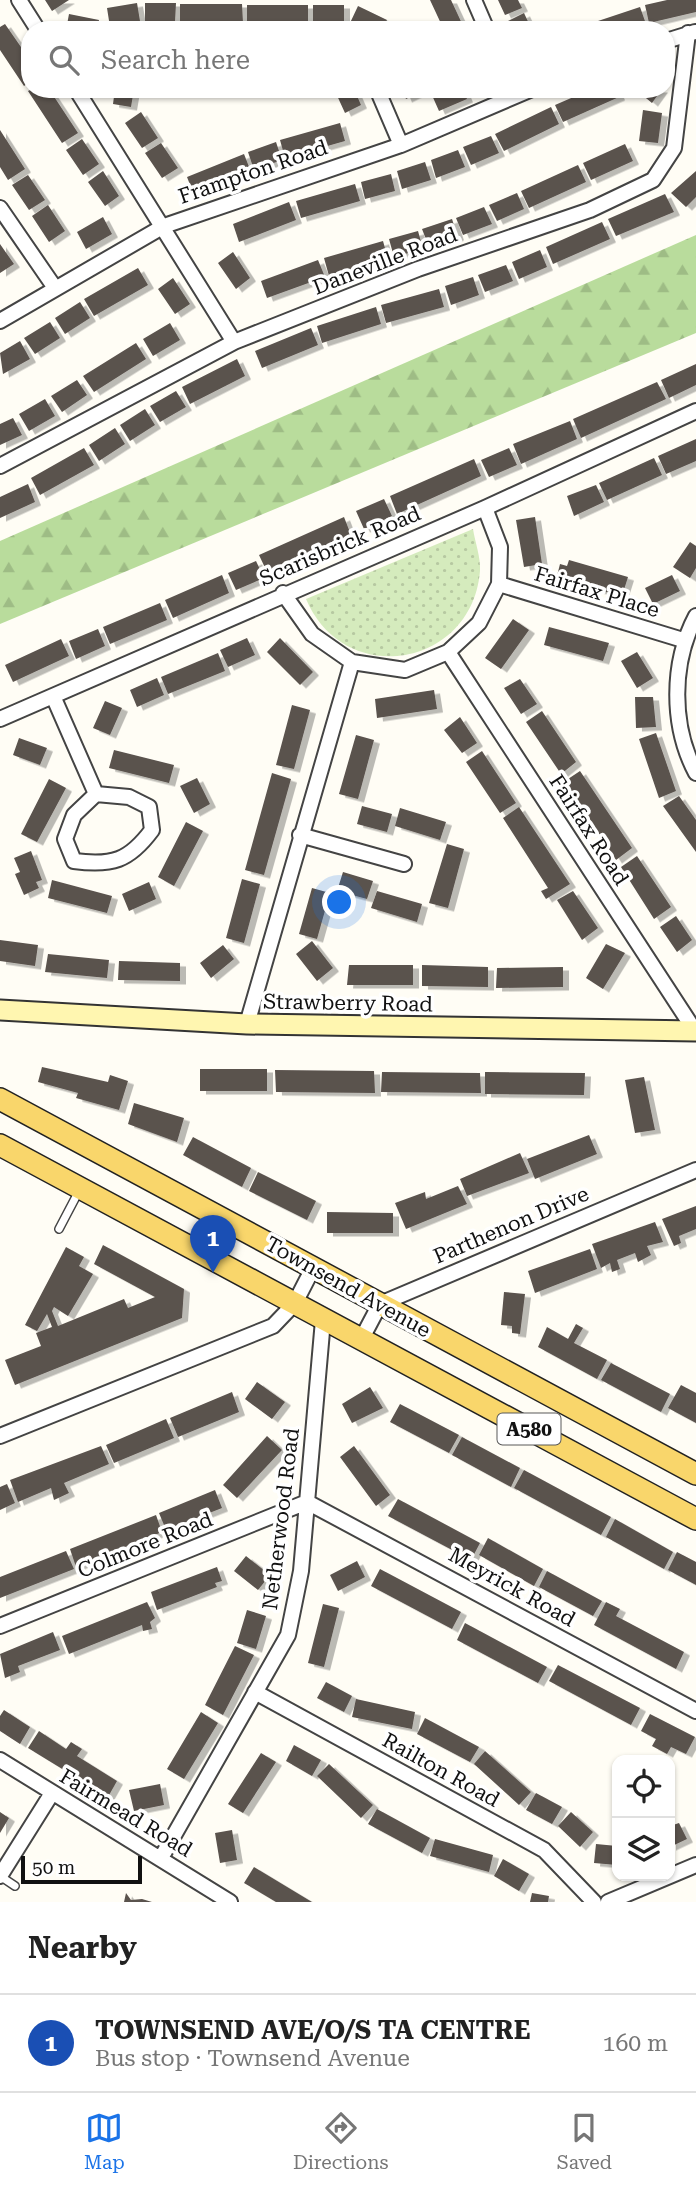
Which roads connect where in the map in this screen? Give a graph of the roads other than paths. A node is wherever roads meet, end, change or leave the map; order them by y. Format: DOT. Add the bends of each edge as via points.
graph roads {
  1 [pos="19,0"];
  2 [pos="474,0"];
  3 [pos="32,21"];
  4 [pos="483,21"];
  5 [pos="692,32"];
  6 [pos="675,38"];
  7 [pos="82,98"];
  8 [pos="381,98"];
  9 [pos="501,98"];
  10 [pos="401,145"];
  11 [pos="0,208"];
  12 [pos="164,226"];
  13 [pos="55,288"];
  14 [pos="0,321"];
  15 [pos="234,342"];
  16 [pos="696,411"];
  17 [pos="0,466"];
  18 [pos="485,508"];
  19 [pos="499,584"];
  20 [pos="283,593"];
  21 [pos="696,616"];
  22 [pos="683,640"];
  23 [pos="449,652"];
  24 [pos="352,662"];
  25 [pos="53,696"];
  26 [pos="0,719"];
  27 [pos="696,774"];
  28 [pos="96,794"];
  29 [pos="300,835"];
  30 [pos="404,864"];
  31 [pos="0,1010"];
  32 [pos="247,1024"];
  33 [pos="695,1031"];
  34 [pos="0,1099"];
  35 [pos="0,1145"];
  36 [pos="696,1170"];
  37 [pos="81,1188"];
  38 [pos="60,1229"];
  39 [pos="313,1268"];
  40 [pos="295,1303"];
  41 [pos="380,1304"];
  42 [pos="323,1320"];
  43 [pos="361,1340"];
  44 [pos="0,1436"];
  45 [pos="696,1474"];
  46 [pos="307,1502"];
  47 [pos="696,1519"];
  48 [pos="0,1626"];
  49 [pos="255,1692"];
  50 [pos="696,1711"];
  51 [pos="0,1760"];
  52 [pos="52,1793"];
  53 [pos="161,1858"];
  54 [pos="696,1866"];
  55 [pos="0,1876"];
  56 [pos="15,1886"];
  57 [pos="230,1902"];
  58 [pos="594,1902"];
  59 [pos="608,1902"];
  1 -- 3 [label="street"];
  2 -- 4 [label="street"];
  5 -- 6 [label="street"];
  5 -- 15 [label="street, Daneville Road" via="674,148 653,180 590,210 418,270"];
  7 -- 12 [label="street"];
  8 -- 10 [label="street"];
  9 -- 10 [label="street, Frampton Road"];
  10 -- 12 [label="street, Frampton Road"];
  11 -- 13 [label="street"];
  12 -- 13 [label="street, Frampton Road"];
  12 -- 15 [label="street"];
  13 -- 14 [label="street, Frampton Road"];
  15 -- 17 [label="street, Daneville Road"];
  16 -- 18 [label="street, Scarisbrick Road"];
  18 -- 19 [label="street" via="500,547"];
  18 -- 20 [label="street, Scarisbrick Road"];
  19 -- 22 [label="street, Fairfax Place"];
  19 -- 23 [label="street" via="479,623"];
  20 -- 24 [label="street" via="312,634"];
  20 -- 25 [label="street, Scarisbrick Road"];
  21 -- 22 [label="street"];
  22 -- 27 [label="street" via="676,699"];
  23 -- 24 [label="street" via="405,670"];
  23 -- 33 [label="street, Fairfax Road"];
  24 -- 29 [label="street"];
  25 -- 26 [label="street, Scarisbrick Road"];
  25 -- 28 [label="street"];
  28 -- 28 [label="street" via="129,797 149,807 152,830 138,849 104,865 74,860 65,839 74,816"];
  29 -- 30 [label="street"];
  29 -- 32 [label="street"];
  31 -- 32 [label="main road, Strawberry Road"];
  32 -- 33 [label="main road, Strawberry Road"];
  34 -- 39 [label="main road, Townsend Avenue / A580"];
  35 -- 37 [label="main road, Townsend Avenue / A580"];
  36 -- 41 [label="street, Parthenon Drive"];
  37 -- 38 [label="lane"];
  37 -- 40 [label="main road, Townsend Avenue / A580"];
  39 -- 40 [label="street"];
  39 -- 41 [label="main road, Townsend Avenue / A580"];
  40 -- 42 [label="main road, Townsend Avenue / A580"];
  40 -- 44 [label="street" via="273,1326"];
  41 -- 43 [label="street"];
  41 -- 45 [label="main road, Townsend Avenue / A580"];
  42 -- 43 [label="main road, Townsend Avenue / A580"];
  42 -- 46 [label="street, Netherwood Road"];
  43 -- 47 [label="main road, Townsend Avenue / A580"];
  46 -- 48 [label="street, Colmore Road"];
  46 -- 49 [label="street, Netherwood Road" via="288,1634"];
  46 -- 50 [label="street, Meyrick Road"];
  49 -- 53 [label="street, Netherwood Road"];
  49 -- 58 [label="street, Railton Road" via="544,1850"];
  51 -- 52 [label="street, Fairmead Road"];
  52 -- 53 [label="street, Fairmead Road"];
  52 -- 55 [label="street"];
  53 -- 57 [label="street, Fairmead Road"];
  54 -- 59 [label="street"];
  55 -- 56 [label="lane"];
}
